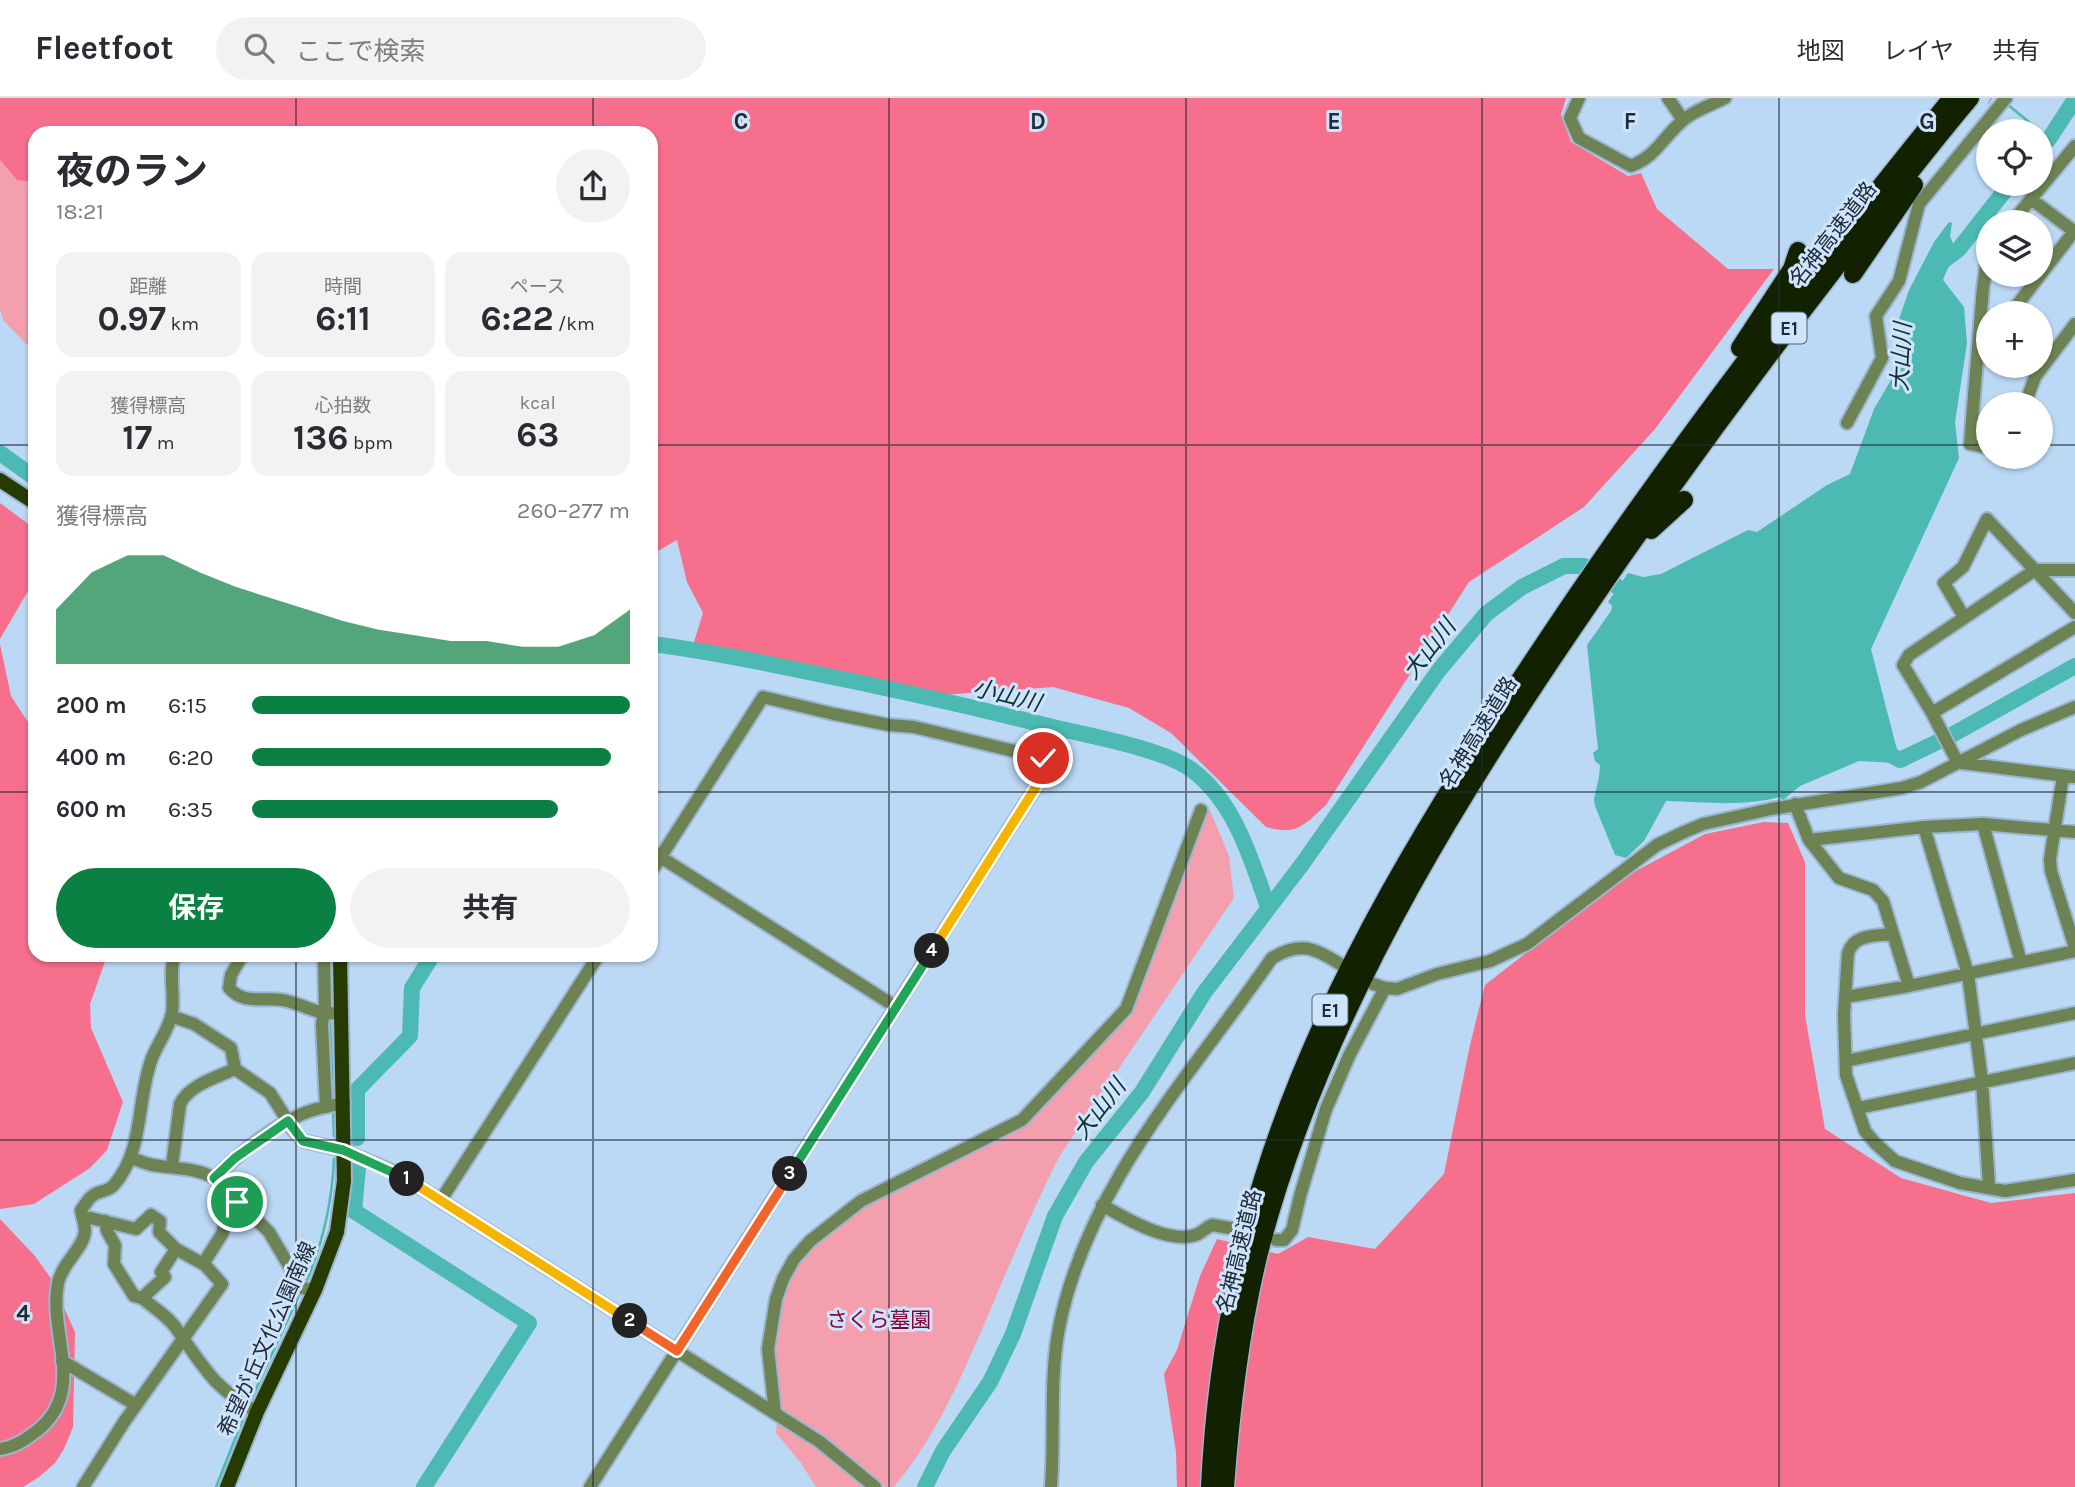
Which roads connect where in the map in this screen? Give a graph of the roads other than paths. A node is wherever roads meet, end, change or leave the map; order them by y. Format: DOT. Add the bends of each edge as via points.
graph roads {
  1 [pos="1578,98"];
  2 [pos="1668,98"];
  3 [pos="1725,98"];
  4 [pos="1952,98"];
  5 [pos="1970,98"];
  6 [pos="1994,100"];
  7 [pos="1683,120"];
  8 [pos="2075,146"];
  9 [pos="2031,199"];
  10 [pos="2022,210"];
  11 [pos="2075,231"];
  12 [pos="1798,251"];
  13 [pos="1853,274"];
  14 [pos="2020,301"];
  15 [pos="2075,324"];
  16 [pos="2053,347"];
  17 [pos="1976,369"];
  18 [pos="1847,424"];
  19 [pos="1976,445"];
  20 [pos="0,480"];
  21 [pos="1654,484"];
  22 [pos="28,498"];
  23 [pos="1684,500"];
  24 [pos="1610,561"];
  25 [pos="2035,570"];
  26 [pos="2075,570"];
  27 [pos="1591,589"];
  28 [pos="2075,613"];
  29 [pos="1964,617"];
  30 [pos="2075,627"];
  31 [pos="2075,707"];
  32 [pos="1932,713"];
  33 [pos="1958,763"];
  34 [pos="2069,776"];
  35 [pos="1795,804"];
  36 [pos="1201,810"];
  37 [pos="1983,824"];
  38 [pos="1924,827"];
  39 [pos="2054,829"];
  40 [pos="2075,832"];
  41 [pos="1809,840"];
  42 [pos="658,851"];
  43 [pos="658,855"];
  44 [pos="1892,934"];
  45 [pos="2075,949"];
  46 [pos="172,962"];
  47 [pos="239,962"];
  48 [pos="320,962"];
  49 [pos="340,962"];
  50 [pos="594,962"];
  51 [pos="2021,962"];
  52 [pos="1340,964"];
  53 [pos="1968,974"];
  54 [pos="1909,986"];
  55 [pos="1846,997"];
  56 [pos="896,1007"];
  57 [pos="341,1013"];
  58 [pos="2075,1013"];
  59 [pos="324,1014"];
  60 [pos="171,1016"];
  61 [pos="1976,1033"];
  62 [pos="1846,1061"];
  63 [pos="2075,1063"];
  64 [pos="235,1069"];
  65 [pos="1982,1081"];
  66 [pos="344,1103"];
  67 [pos="326,1107"];
  68 [pos="1858,1108"];
  69 [pos="288,1121"];
  70 [pos="343,1150"];
  71 [pos="131,1158"];
  72 [pos="172,1166"];
  73 [pos="214,1178"];
  74 [pos="2075,1180"];
  75 [pos="1989,1186"];
  76 [pos="441,1200"];
  77 [pos="237,1202"];
  78 [pos="1102,1205"];
  79 [pos="82,1216"];
  80 [pos="105,1221"];
  81 [pos="1230,1228"];
  82 [pos="1276,1240"];
  83 [pos="176,1249"];
  84 [pos="203,1264"];
  85 [pos="315,1290"];
  86 [pos="142,1298"];
  87 [pos="183,1339"];
  88 [pos="677,1351"];
  89 [pos="62,1361"];
  90 [pos="136,1405"];
  91 [pos="257,1412"];
  92 [pos="775,1413"];
  93 [pos="0,1449"];
  94 [pos="83,1487"];
  95 [pos="226,1487"];
  96 [pos="590,1487"];
  97 [pos="875,1487"];
  98 [pos="1051,1487"];
  99 [pos="1209,1487"];
  100 [pos="1225,1487"];
  1 -- 7 [label="street" via="1570,118 1579,138 1631,166 1646,160"];
  2 -- 7 [label="street"];
  3 -- 7 [label="street"];
  4 -- 21 [label="highway, 名神高速道路 / E1" via="1766,332"];
  5 -- 24 [label="highway, 名神高速道路 / E1"];
  6 -- 13 [label="highway" via="1937,154"];
  6 -- 18 [label="street" via="1919,204 1899,281 1876,316 1882,358"];
  8 -- 9 [label="street"];
  9 -- 10 [label="street"];
  9 -- 11 [label="street"];
  11 -- 14 [label="street"];
  12 -- 21 [label="highway" via="1792,269"];
  15 -- 16 [label="street"];
  17 -- 19 [label="street" via="1970,444"];
  20 -- 22 [label="main road"];
  21 -- 24 [label="highway, 名神高速道路 / E1"];
  23 -- 24 [label="highway"];
  24 -- 27 [label="highway, 名神高速道路 / E1"];
  25 -- 26 [label="street"];
  25 -- 28 [label="street"];
  25 -- 29 [label="street"];
  25 -- 29 [label="street" via="1987,519 1964,567 1944,583"];
  27 -- 99 [label="highway, 名神高速道路 / E1" via="1489,728 1409,859 1342,984 1301,1077 1264,1177 1235,1288 1219,1371"];
  27 -- 100 [label="highway, 名神高速道路 / E1" via="1385,934 1330,1045 1261,1244 1238,1362"];
  29 -- 32 [label="street" via="1909,655 1903,665"];
  30 -- 32 [label="street"];
  31 -- 33 [label="street"];
  32 -- 33 [label="street"];
  33 -- 34 [label="street"];
  33 -- 35 [label="street" via="1902,788"];
  34 -- 39 [label="street"];
  35 -- 41 [label="street"];
  35 -- 82 [label="street" via="1703,824 1657,845 1516,950 1397,989 1379,986 1326,1109 1292,1230 1284,1240"];
  36 -- 92 [label="street" via="1126,1009 1022,1120 861,1200 794,1259 776,1299 768,1349"];
  37 -- 38 [label="street"];
  37 -- 39 [label="street"];
  37 -- 51 [label="street"];
  38 -- 41 [label="street"];
  38 -- 53 [label="street"];
  39 -- 40 [label="street"];
  39 -- 45 [label="street" via="2051,871"];
  41 -- 44 [label="street" via="1839,878 1873,890 1883,901"];
  42 -- 56 [label="street" via="763,697 1043,758 1046,771"];
  43 -- 56 [label="street"];
  44 -- 54 [label="street"];
  44 -- 55 [label="street" via="1862,937 1850,946"];
  45 -- 51 [label="street"];
  46 -- 60 [label="street"];
  47 -- 59 [label="street" via="229,988 234,993 252,1000 286,1000"];
  48 -- 59 [label="street"];
  49 -- 57 [label="main road, 希望が丘文化公園南線"];
  50 -- 76 [label="street"];
  51 -- 53 [label="street"];
  52 -- 78 [label="street" via="1308,948 1283,951 1272,958 1222,1024"];
  53 -- 54 [label="street"];
  53 -- 61 [label="street"];
  54 -- 55 [label="street"];
  55 -- 62 [label="street"];
  56 -- 88 [label="street"];
  57 -- 59 [label="street"];
  57 -- 66 [label="main road, 希望が丘文化公園南線"];
  58 -- 61 [label="street"];
  59 -- 67 [label="street"];
  60 -- 64 [label="street" via="194,1024 231,1048"];
  60 -- 71 [label="street" via="141,1093"];
  61 -- 62 [label="street"];
  61 -- 65 [label="street"];
  62 -- 68 [label="street"];
  63 -- 65 [label="street"];
  64 -- 69 [label="street" via="270,1093"];
  64 -- 72 [label="street" via="183,1098"];
  65 -- 68 [label="street"];
  65 -- 75 [label="street"];
  66 -- 67 [label="street"];
  66 -- 70 [label="main road, 希望が丘文化公園南線"];
  67 -- 69 [label="street"];
  68 -- 75 [label="street" via="1865,1131 1895,1161 1960,1183"];
  69 -- 70 [label="street" via="303,1141"];
  69 -- 73 [label="street"];
  70 -- 76 [label="street" via="399,1174"];
  70 -- 85 [label="main road, 希望が丘文化公園南線" via="337,1232"];
  71 -- 72 [label="street"];
  71 -- 79 [label="street" via="113,1186 92,1195"];
  72 -- 73 [label="street"];
  73 -- 77 [label="street"];
  74 -- 75 [label="street" via="2005,1191"];
  76 -- 88 [label="street"];
  77 -- 84 [label="street"];
  77 -- 85 [label="street" via="269,1233 302,1288"];
  78 -- 81 [label="street" via="1164,1234 1190,1236 1212,1225"];
  78 -- 98 [label="street" via="1060,1325 1053,1385"];
  79 -- 80 [label="street"];
  79 -- 89 [label="street" via="85,1232 58,1282"];
  80 -- 83 [label="street" via="136,1229 151,1214 160,1221 159,1232"];
  80 -- 86 [label="street" via="115,1245 114,1264 134,1296"];
  83 -- 84 [label="street"];
  83 -- 86 [label="street" via="160,1272 165,1277"];
  84 -- 87 [label="street" via="222,1284"];
  85 -- 91 [label="main road, 希望が丘文化公園南線"];
  86 -- 87 [label="street"];
  87 -- 90 [label="street"];
  87 -- 91 [label="street" via="214,1381"];
  88 -- 92 [label="street"];
  88 -- 96 [label="street"];
  89 -- 90 [label="street"];
  89 -- 93 [label="street" via="63,1394 58,1404 22,1443"];
  90 -- 94 [label="street"];
  91 -- 95 [label="main road, 希望が丘文化公園南線"];
  92 -- 97 [label="street" via="820,1441"];
}
